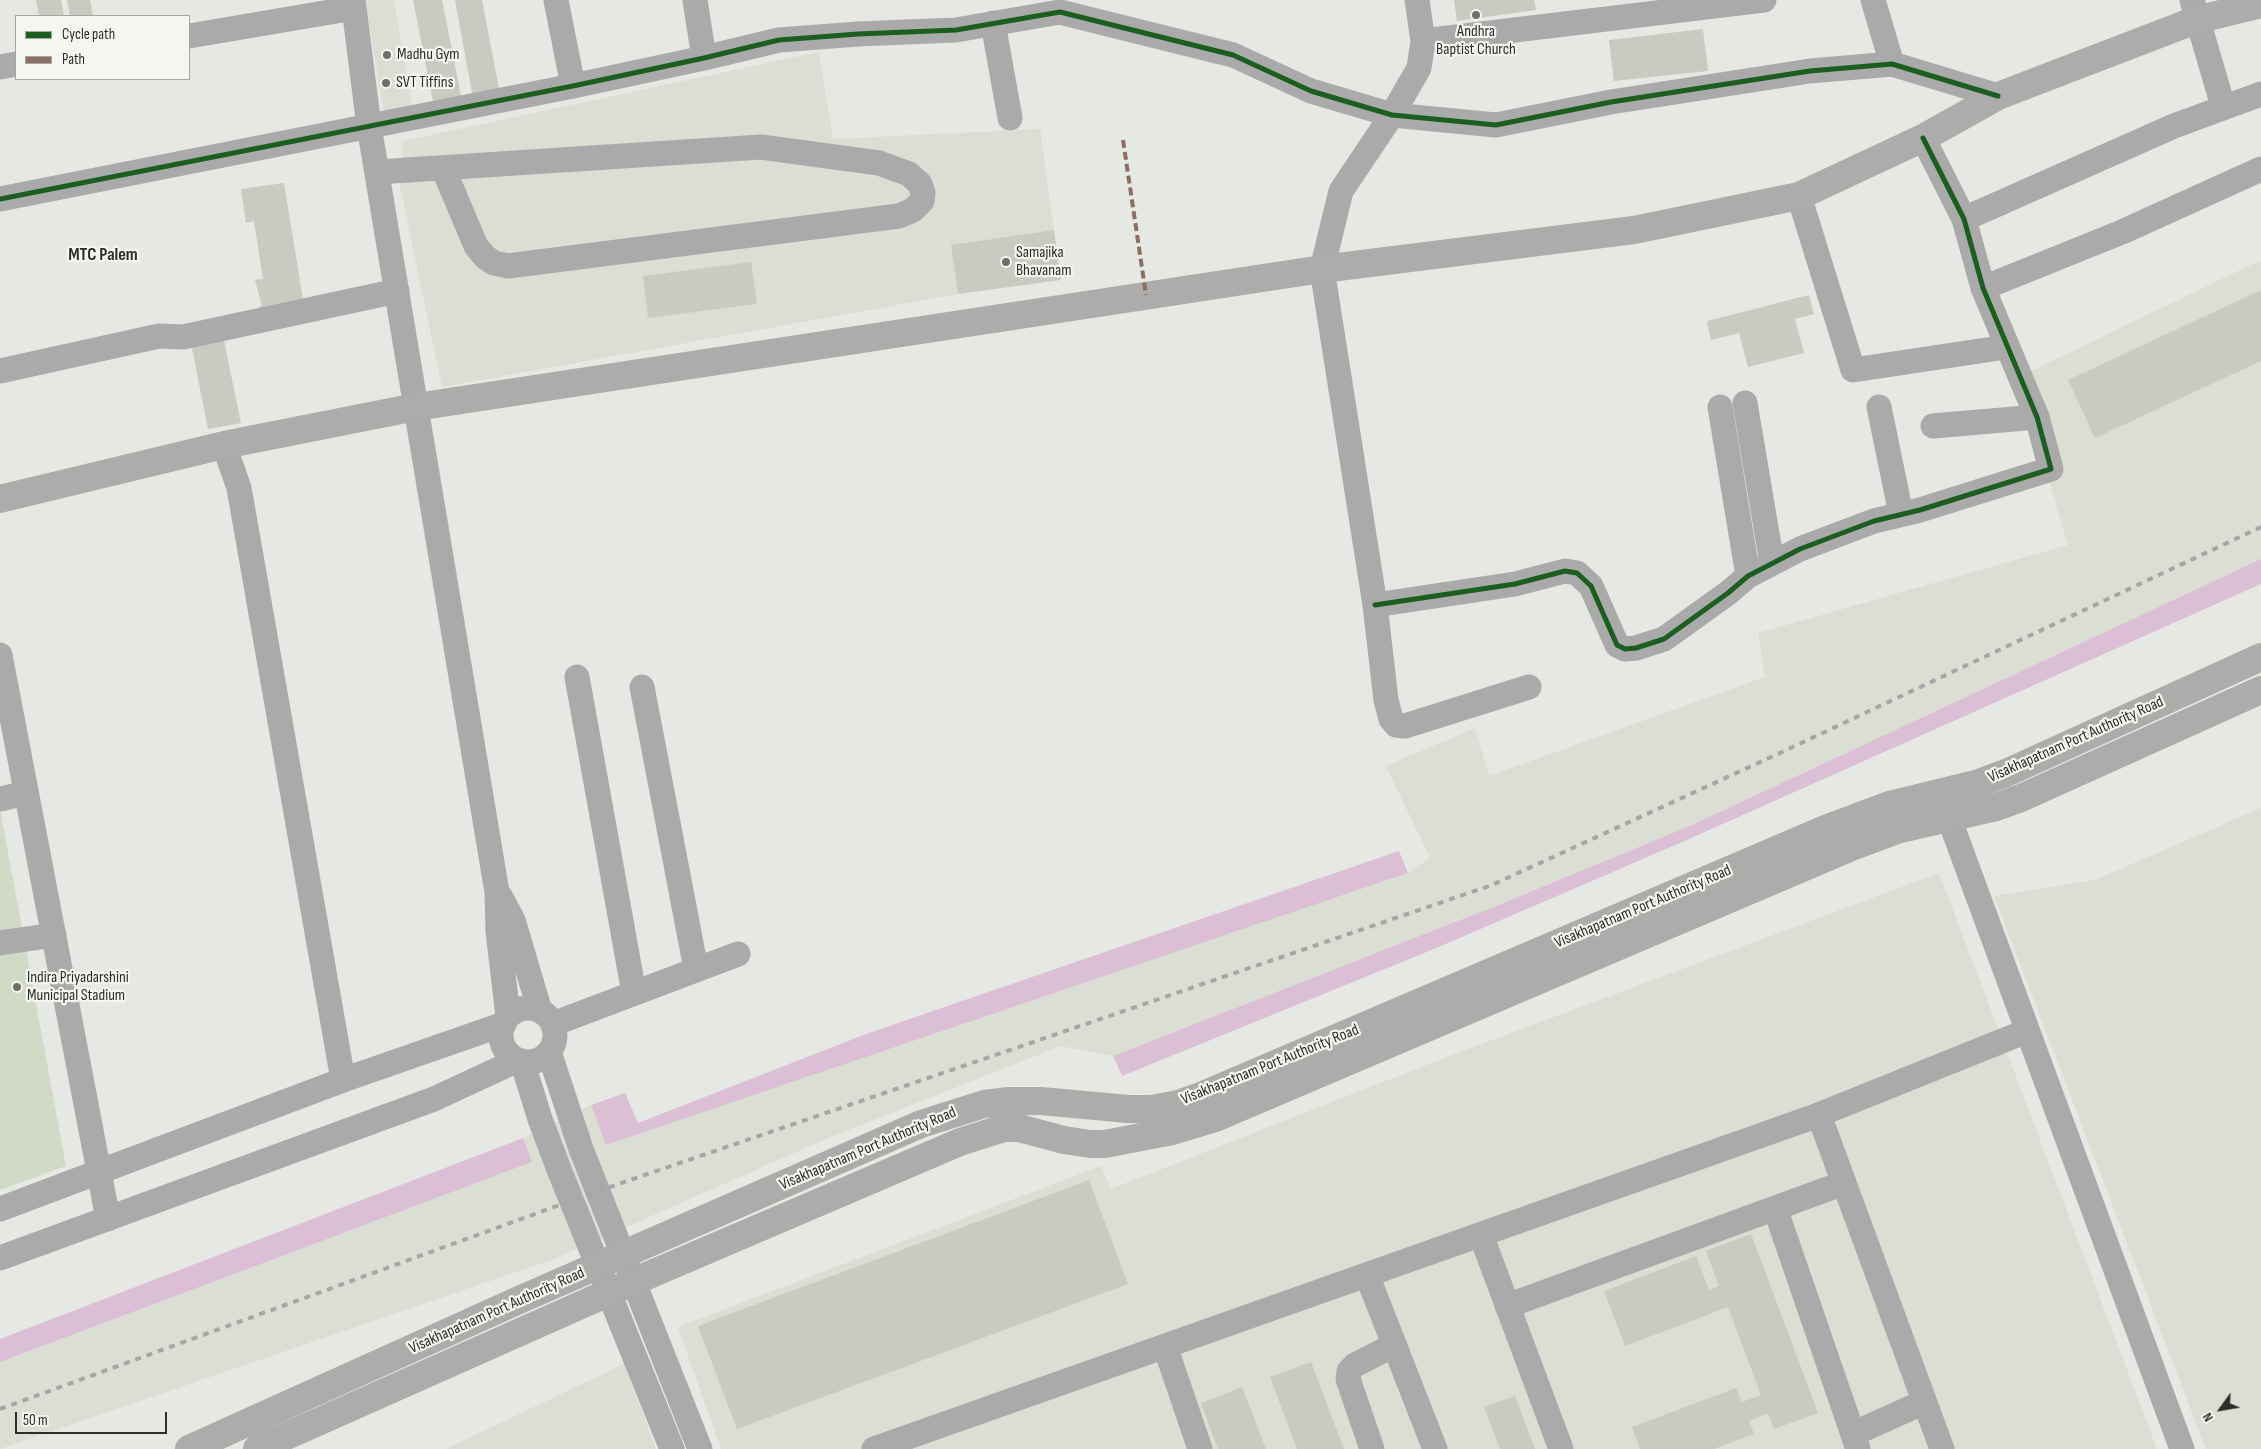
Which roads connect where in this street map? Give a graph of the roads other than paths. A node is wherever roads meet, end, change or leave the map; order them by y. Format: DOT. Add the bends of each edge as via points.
graph roads {
  1 [pos="556,0"];
  2 [pos="695,0"];
  3 [pos="1417,0"];
  4 [pos="1764,0"];
  5 [pos="1874,0"];
  6 [pos="353,4"];
  7 [pos="2261,4"];
  8 [pos="1058,6"];
  9 [pos="2194,10"];
  10 [pos="993,23"];
  11 [pos="190,36"];
  12 [pos="1423,42"];
  13 [pos="704,58"];
  14 [pos="15,64"];
  15 [pos="1892,64"];
  16 [pos="0,67"];
  17 [pos="573,86"];
  18 [pos="2261,94"];
  19 [pos="1998,96"];
  20 [pos="2223,106"];
  21 [pos="1392,114"];
  22 [pos="1010,118"];
  23 [pos="369,126"];
  24 [pos="1923,138"];
  25 [pos="443,168"];
  26 [pos="2261,169"];
  27 [pos="377,172"];
  28 [pos="1799,196"];
  29 [pos="0,199"];
  30 [pos="1964,219"];
  31 [pos="1322,269"];
  32 [pos="1983,288"];
  33 [pos="397,292"];
  34 [pos="2006,347"];
  35 [pos="0,371"];
  36 [pos="1745,403"];
  37 [pos="416,407"];
  38 [pos="1720,407"];
  39 [pos="1879,407"];
  40 [pos="2038,418"];
  41 [pos="1933,426"];
  42 [pos="224,445"];
  43 [pos="0,499"];
  44 [pos="1901,514"];
  45 [pos="1772,563"];
  46 [pos="1748,576"];
  47 [pos="1375,605"];
  48 [pos="0,655"];
  49 [pos="2261,657"];
  50 [pos="577,677"];
  51 [pos="642,687"];
  52 [pos="1529,687"];
  53 [pos="2261,690"];
  54 [pos="1940,792"];
  55 [pos="26,793"];
  56 [pos="0,799"];
  57 [pos="1949,818"];
  58 [pos="497,892"];
  59 [pos="54,935"];
  60 [pos="0,943"];
  61 [pos="738,954"];
  62 [pos="696,969"];
  63 [pos="634,993"];
  64 [pos="546,1017"];
  65 [pos="506,1020"];
  66 [pos="2027,1031"];
  67 [pos="549,1052"];
  68 [pos="520,1060"];
  69 [pos="343,1080"];
  70 [pos="1819,1115"];
  71 [pos="99,1172"];
  72 [pos="1844,1183"];
  73 [pos="1776,1208"];
  74 [pos="0,1209"];
  75 [pos="108,1218"];
  76 [pos="1481,1235"];
  77 [pos="623,1255"];
  78 [pos="0,1258"];
  79 [pos="598,1266"];
  80 [pos="1367,1275"];
  81 [pos="635,1282"];
  82 [pos="610,1293"];
  83 [pos="1507,1306"];
  84 [pos="1394,1344"];
  85 [pos="1165,1346"];
  86 [pos="1924,1402"];
  87 [pos="1855,1441"];
  88 [pos="188,1449"];
  89 [pos="257,1449"];
  90 [pos="672,1449"];
  91 [pos="700,1449"];
  92 [pos="876,1449"];
  93 [pos="1200,1449"];
  94 [pos="1372,1449"];
  95 [pos="1435,1449"];
  96 [pos="1561,1449"];
  97 [pos="1942,1449"];
  98 [pos="2182,1449"];
  1 -- 17 [label="street"];
  2 -- 13 [label="street"];
  3 -- 12 [label="street"];
  4 -- 12 [label="street"];
  5 -- 15 [label="street"];
  6 -- 11 [label="street"];
  6 -- 23 [label="street"];
  7 -- 9 [label="main road"];
  8 -- 10 [label="street"];
  8 -- 21 [label="street" via="1233,55 1311,91"];
  9 -- 19 [label="main road"];
  9 -- 20 [label="street"];
  10 -- 13 [label="street" via="956,30 779,40"];
  10 -- 22 [label="street"];
  12 -- 21 [label="street" via="1419,68"];
  13 -- 17 [label="street"];
  14 -- 16 [label="street"];
  15 -- 19 [label="street"];
  15 -- 21 [label="street" via="1810,71 1611,102 1496,125"];
  17 -- 23 [label="street"];
  18 -- 20 [label="street"];
  19 -- 24 [label="main road"];
  20 -- 30 [label="street"];
  21 -- 31 [label="street" via="1341,191"];
  23 -- 27 [label="street"];
  23 -- 29 [label="street"];
  24 -- 28 [label="main road"];
  24 -- 30 [label="street"];
  25 -- 25 [label="street" via="761,147 879,163 909,174 920,184 923,193 922,201 913,210 899,216 508,266 485,258 476,246"];
  25 -- 27 [label="street"];
  26 -- 32 [label="street" via="2122,232"];
  27 -- 33 [label="street"];
  28 -- 31 [label="main road" via="1634,230"];
  28 -- 34 [label="street" via="1853,370"];
  30 -- 32 [label="street"];
  31 -- 37 [label="main road"];
  31 -- 47 [label="street"];
  32 -- 34 [label="street"];
  33 -- 35 [label="street" via="183,337 159,336"];
  33 -- 37 [label="street"];
  34 -- 40 [label="street"];
  36 -- 45 [label="street"];
  37 -- 42 [label="main road"];
  37 -- 58 [label="street"];
  38 -- 46 [label="street"];
  39 -- 44 [label="street"];
  40 -- 41 [label="street"];
  40 -- 44 [label="street" via="2051,469"];
  42 -- 43 [label="main road"];
  42 -- 69 [label="street" via="240,488"];
  44 -- 45 [label="street" via="1800,549"];
  45 -- 46 [label="street"];
  46 -- 47 [label="street" via="1664,638 1625,649 1617,645 1594,591 1577,573 1565,571 1515,584"];
  47 -- 52 [label="street" via="1386,700 1396,724 1405,726"];
  48 -- 55 [label="street"];
  49 -- 54 [label="main road, Visakhapatnam Port Authority Road" via="2006,773"];
  50 -- 63 [label="street"];
  51 -- 62 [label="street"];
  53 -- 57 [label="main road, Visakhapatnam Port Authority Road" via="2030,794 1996,807"];
  54 -- 57 [label="street"];
  54 -- 77 [label="main road, Visakhapatnam Port Authority Road" via="1889,804 1824,829 1198,1097 1152,1108 1017,1101 955,1111"];
  55 -- 56 [label="street"];
  55 -- 59 [label="street"];
  57 -- 66 [label="street"];
  57 -- 81 [label="main road, Visakhapatnam Port Authority Road" via="1900,829 1849,848 1215,1118 1172,1131 1105,1144 1064,1140 1019,1128 985,1133 870,1179"];
  58 -- 64 [label="street" via="513,920"];
  58 -- 65 [label="street"];
  59 -- 60 [label="street"];
  59 -- 71 [label="street"];
  61 -- 62 [label="street"];
  62 -- 63 [label="street"];
  63 -- 64 [label="street"];
  64 -- 65 [label="street" via="523,1008"];
  64 -- 67 [label="street" via="555,1042"];
  65 -- 68 [label="street" via="502,1041 511,1056"];
  65 -- 69 [label="street"];
  66 -- 70 [label="street"];
  66 -- 98 [label="street"];
  67 -- 68 [label="street" via="536,1061"];
  67 -- 77 [label="street" via="581,1149"];
  68 -- 75 [label="street" via="434,1099"];
  68 -- 79 [label="street"];
  69 -- 71 [label="street"];
  70 -- 72 [label="street"];
  70 -- 76 [label="street"];
  71 -- 74 [label="street"];
  71 -- 75 [label="street"];
  72 -- 73 [label="street"];
  72 -- 86 [label="street"];
  73 -- 83 [label="street"];
  73 -- 87 [label="street"];
  75 -- 78 [label="street"];
  76 -- 80 [label="street"];
  76 -- 83 [label="street"];
  77 -- 79 [label="main road, Visakhapatnam Port Authority Road"];
  77 -- 81 [label="street"];
  79 -- 82 [label="street"];
  79 -- 88 [label="main road, Visakhapatnam Port Authority Road"];
  80 -- 84 [label="street"];
  80 -- 85 [label="street"];
  81 -- 82 [label="main road, Visakhapatnam Port Authority Road"];
  81 -- 91 [label="street"];
  82 -- 89 [label="main road, Visakhapatnam Port Authority Road"];
  82 -- 90 [label="street"];
  83 -- 96 [label="street"];
  84 -- 94 [label="street" via="1349,1371 1348,1379"];
  84 -- 95 [label="street"];
  85 -- 92 [label="street"];
  85 -- 93 [label="street"];
  86 -- 87 [label="street"];
  86 -- 97 [label="street"];
}
